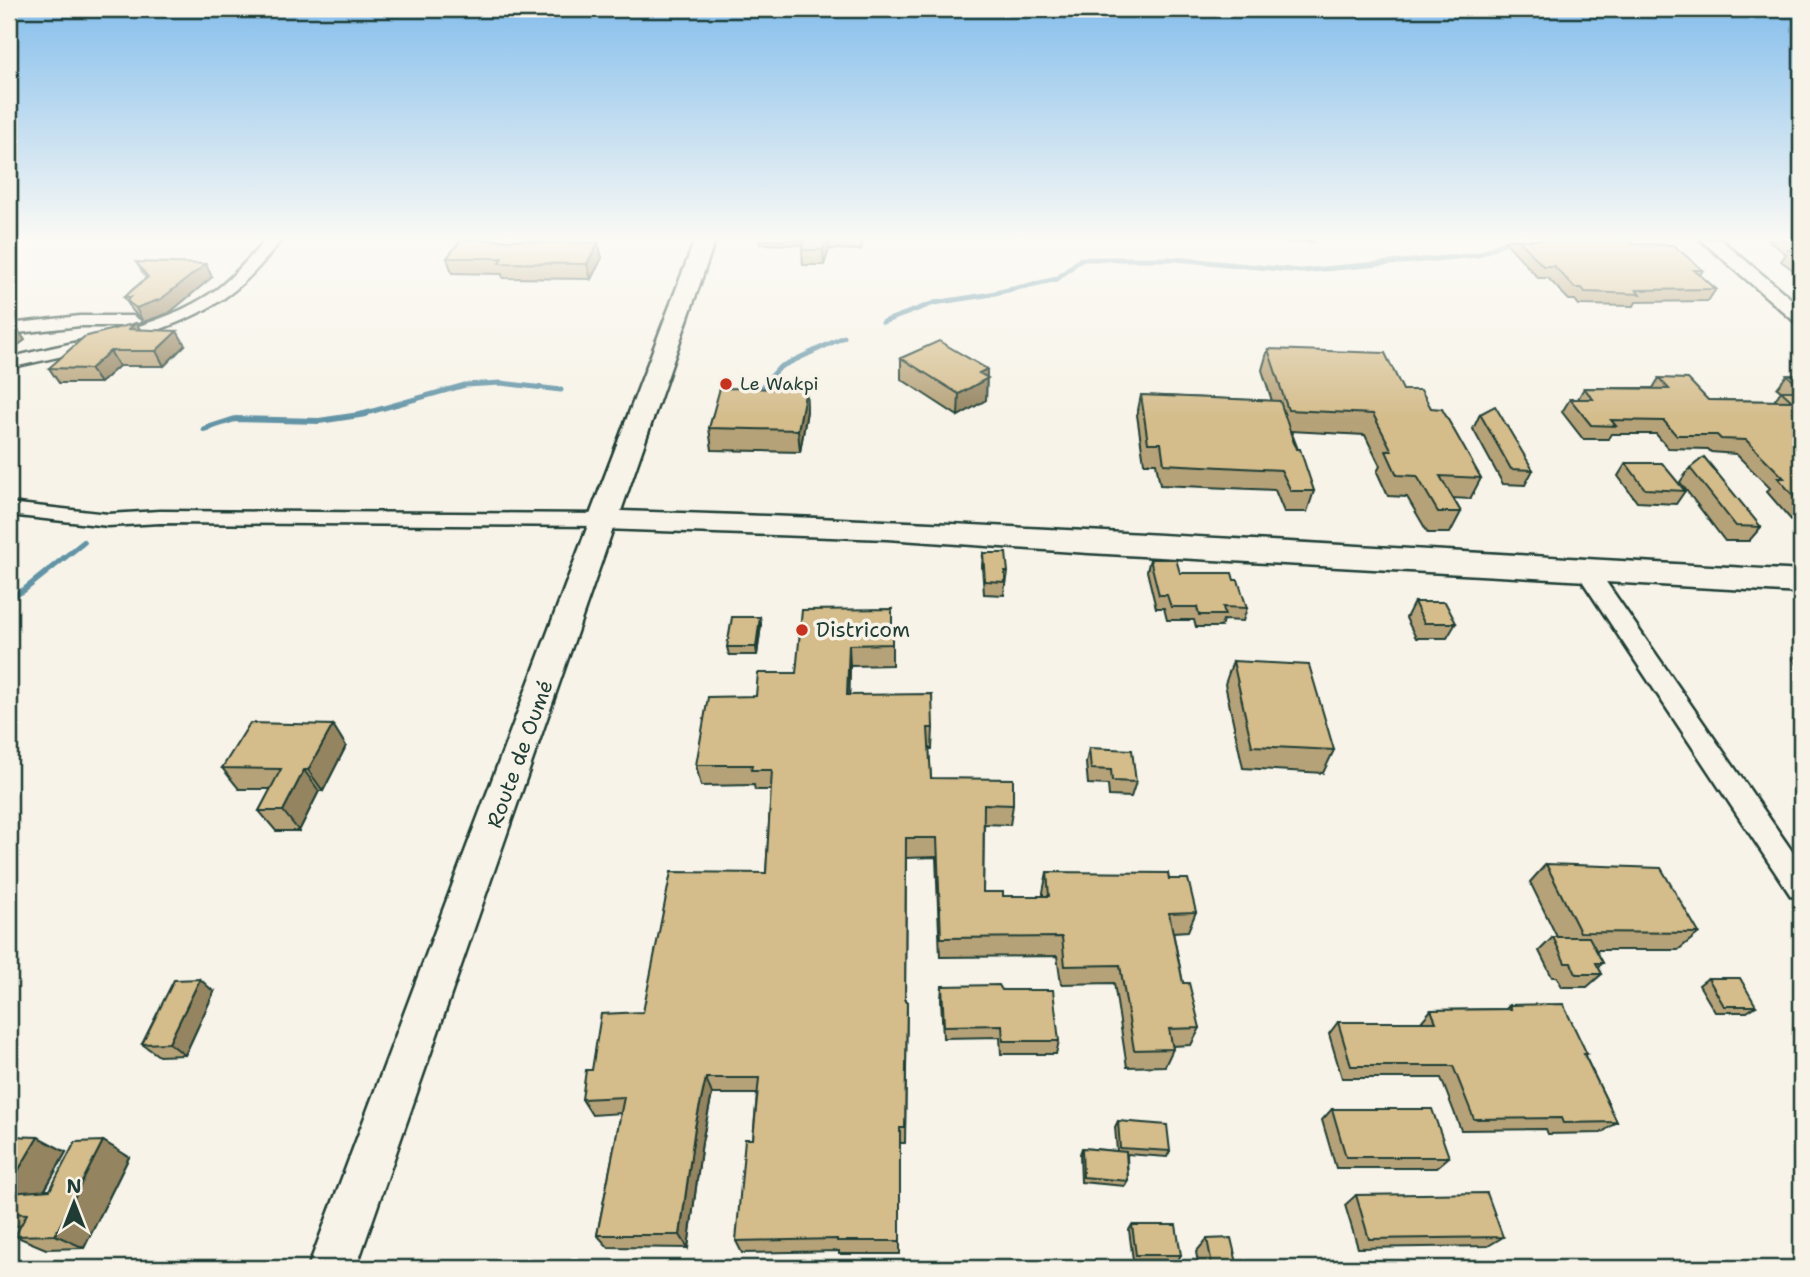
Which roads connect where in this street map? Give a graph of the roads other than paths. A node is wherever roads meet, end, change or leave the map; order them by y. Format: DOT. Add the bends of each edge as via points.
graph roads {
  1 [pos="213,300"];
  2 [pos="683,300"];
  3 [pos="1780,300"];
  4 [pos="1801,317"];
  5 [pos="164,321"];
  6 [pos="9,329"];
  7 [pos="9,363"];
  8 [pos="9,509"];
  9 [pos="603,520"];
  10 [pos="1587,571"];
  11 [pos="1801,582"];
  12 [pos="1801,887"];
  13 [pos="332,1268"];
  1 -- 5 [label="street"];
  2 -- 9 [label="main road, Route de Oumé"];
  3 -- 4 [label="street"];
  5 -- 6 [label="street" via="80,321"];
  5 -- 7 [label="street"];
  8 -- 9 [label="street" via="108,520"];
  9 -- 10 [label="main road" via="887,529"];
  9 -- 13 [label="street, Route de Oumé"];
  10 -- 11 [label="main road"];
  10 -- 12 [label="street"];
}
